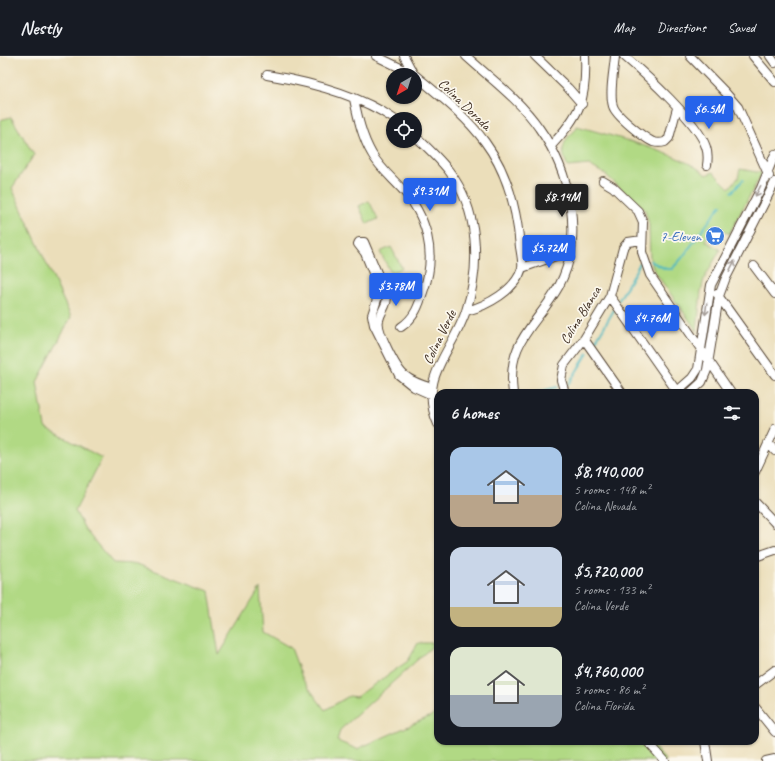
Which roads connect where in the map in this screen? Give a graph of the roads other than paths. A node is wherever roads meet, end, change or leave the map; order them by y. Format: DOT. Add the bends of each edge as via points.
graph roads {
  1 [pos="376,56"];
  2 [pos="404,56"];
  3 [pos="466,56"];
  4 [pos="535,56"];
  5 [pos="585,56"];
  6 [pos="615,56"];
  7 [pos="624,56"];
  8 [pos="690,56"];
  9 [pos="753,56"];
  10 [pos="770,56"];
  11 [pos="775,63"];
  12 [pos="401,68"];
  13 [pos="411,68"];
  14 [pos="267,75"];
  15 [pos="422,81"];
  16 [pos="775,82"];
  17 [pos="354,99"];
  18 [pos="582,104"];
  19 [pos="677,108"];
  20 [pos="386,115"];
  21 [pos="422,143"];
  22 [pos="550,146"];
  23 [pos="775,154"];
  24 [pos="707,165"];
  25 [pos="767,173"];
  26 [pos="603,181"];
  27 [pos="775,184"];
  28 [pos="642,240"];
  29 [pos="570,250"];
  30 [pos="754,266"];
  31 [pos="522,268"];
  32 [pos="711,285"];
  33 [pos="775,292"];
  34 [pos="610,296"];
  35 [pos="719,296"];
  36 [pos="466,311"];
  37 [pos="401,327"];
  38 [pos="584,339"];
  39 [pos="702,350"];
  40 [pos="709,360"];
  41 [pos="775,374"];
  42 [pos="513,389"];
  43 [pos="564,389"];
  44 [pos="619,389"];
  45 [pos="674,389"];
  46 [pos="679,389"];
  47 [pos="694,389"];
  48 [pos="728,389"];
  49 [pos="432,391"];
  50 [pos="434,402"];
  51 [pos="775,429"];
  52 [pos="768,443"];
  53 [pos="775,451"];
  54 [pos="759,463"];
  55 [pos="759,506"];
  56 [pos="775,523"];
  57 [pos="775,550"];
  58 [pos="759,556"];
  59 [pos="775,670"];
  60 [pos="759,682"];
  61 [pos="759,712"];
  62 [pos="775,732"];
  63 [pos="651,745"];
  64 [pos="706,745"];
  65 [pos="775,759"];
  66 [pos="665,761"];
  67 [pos="708,761"];
  68 [pos="766,761"];
  1 -- 12 [label="street"];
  2 -- 13 [label="street"];
  3 -- 22 [label="street" via="524,110 540,128"];
  4 -- 18 [label="street"];
  5 -- 18 [label="street" via="586,74"];
  6 -- 19 [label="street" via="612,100 617,114 653,142 665,142 669,138"];
  7 -- 19 [label="street"];
  8 -- 25 [label="street" via="738,107"];
  9 -- 16 [label="street"];
  10 -- 11 [label="street"];
  14 -- 17 [label="street" via="301,81"];
  15 -- 31 [label="street, Colina Dorada" via="462,116 485,142 500,168 518,218"];
  17 -- 20 [label="street"];
  17 -- 37 [label="street" via="361,127 372,154 412,200 425,225 429,265 425,286 414,316"];
  18 -- 22 [label="street" via="568,127"];
  19 -- 24 [label="street" via="701,135 706,147"];
  21 -- 36 [label="street, Colina Verde" via="449,171 460,189 474,230 475,266"];
  22 -- 29 [label="street" via="571,204 573,228"];
  23 -- 25 [label="street"];
  25 -- 27 [label="street"];
  25 -- 32 [label="street, one-way"];
  26 -- 28 [label="street" via="638,211 642,222"];
  35 -- 27 [label="street, one-way"];
  28 -- 34 [label="street, Colina Blanca" via="628,242 623,248"];
  28 -- 39 [label="street" via="645,264 650,275"];
  29 -- 31 [label="street"];
  29 -- 42 [label="street" via="559,286 516,349 512,364"];
  30 -- 33 [label="street"];
  31 -- 36 [label="street" via="509,287 490,303"];
  32 -- 35 [label="street"];
  32 -- 39 [label="street, one-way" via="705,312"];
  34 -- 38 [label="street, Colina Blanca"];
  34 -- 45 [label="street"];
  35 -- 40 [label="street"];
  35 -- 41 [label="street"];
  36 -- 49 [label="street, Colina Verde" via="435,375"];
  38 -- 43 [label="street, Colina Blanca" via="564,365 562,380"];
  38 -- 44 [label="street"];
  39 -- 40 [label="street"];
  39 -- 46 [label="street" via="695,374"];
  40 -- 47 [label="street" via="702,382"];
  40 -- 48 [label="street"];
  49 -- 49 [label="street" via="410,380 397,368 378,325 387,302 386,294 364,242 359,242 380,290 372,315 374,325 399,375 414,387"];
  49 -- 50 [label="street, Colina Verde"];
  51 -- 52 [label="street"];
  52 -- 53 [label="street"];
  52 -- 54 [label="street"];
  55 -- 56 [label="street"];
  57 -- 58 [label="street"];
  59 -- 60 [label="street"];
  61 -- 62 [label="street"];
  63 -- 66 [label="street"];
  64 -- 67 [label="street"];
  65 -- 68 [label="street"];
}
